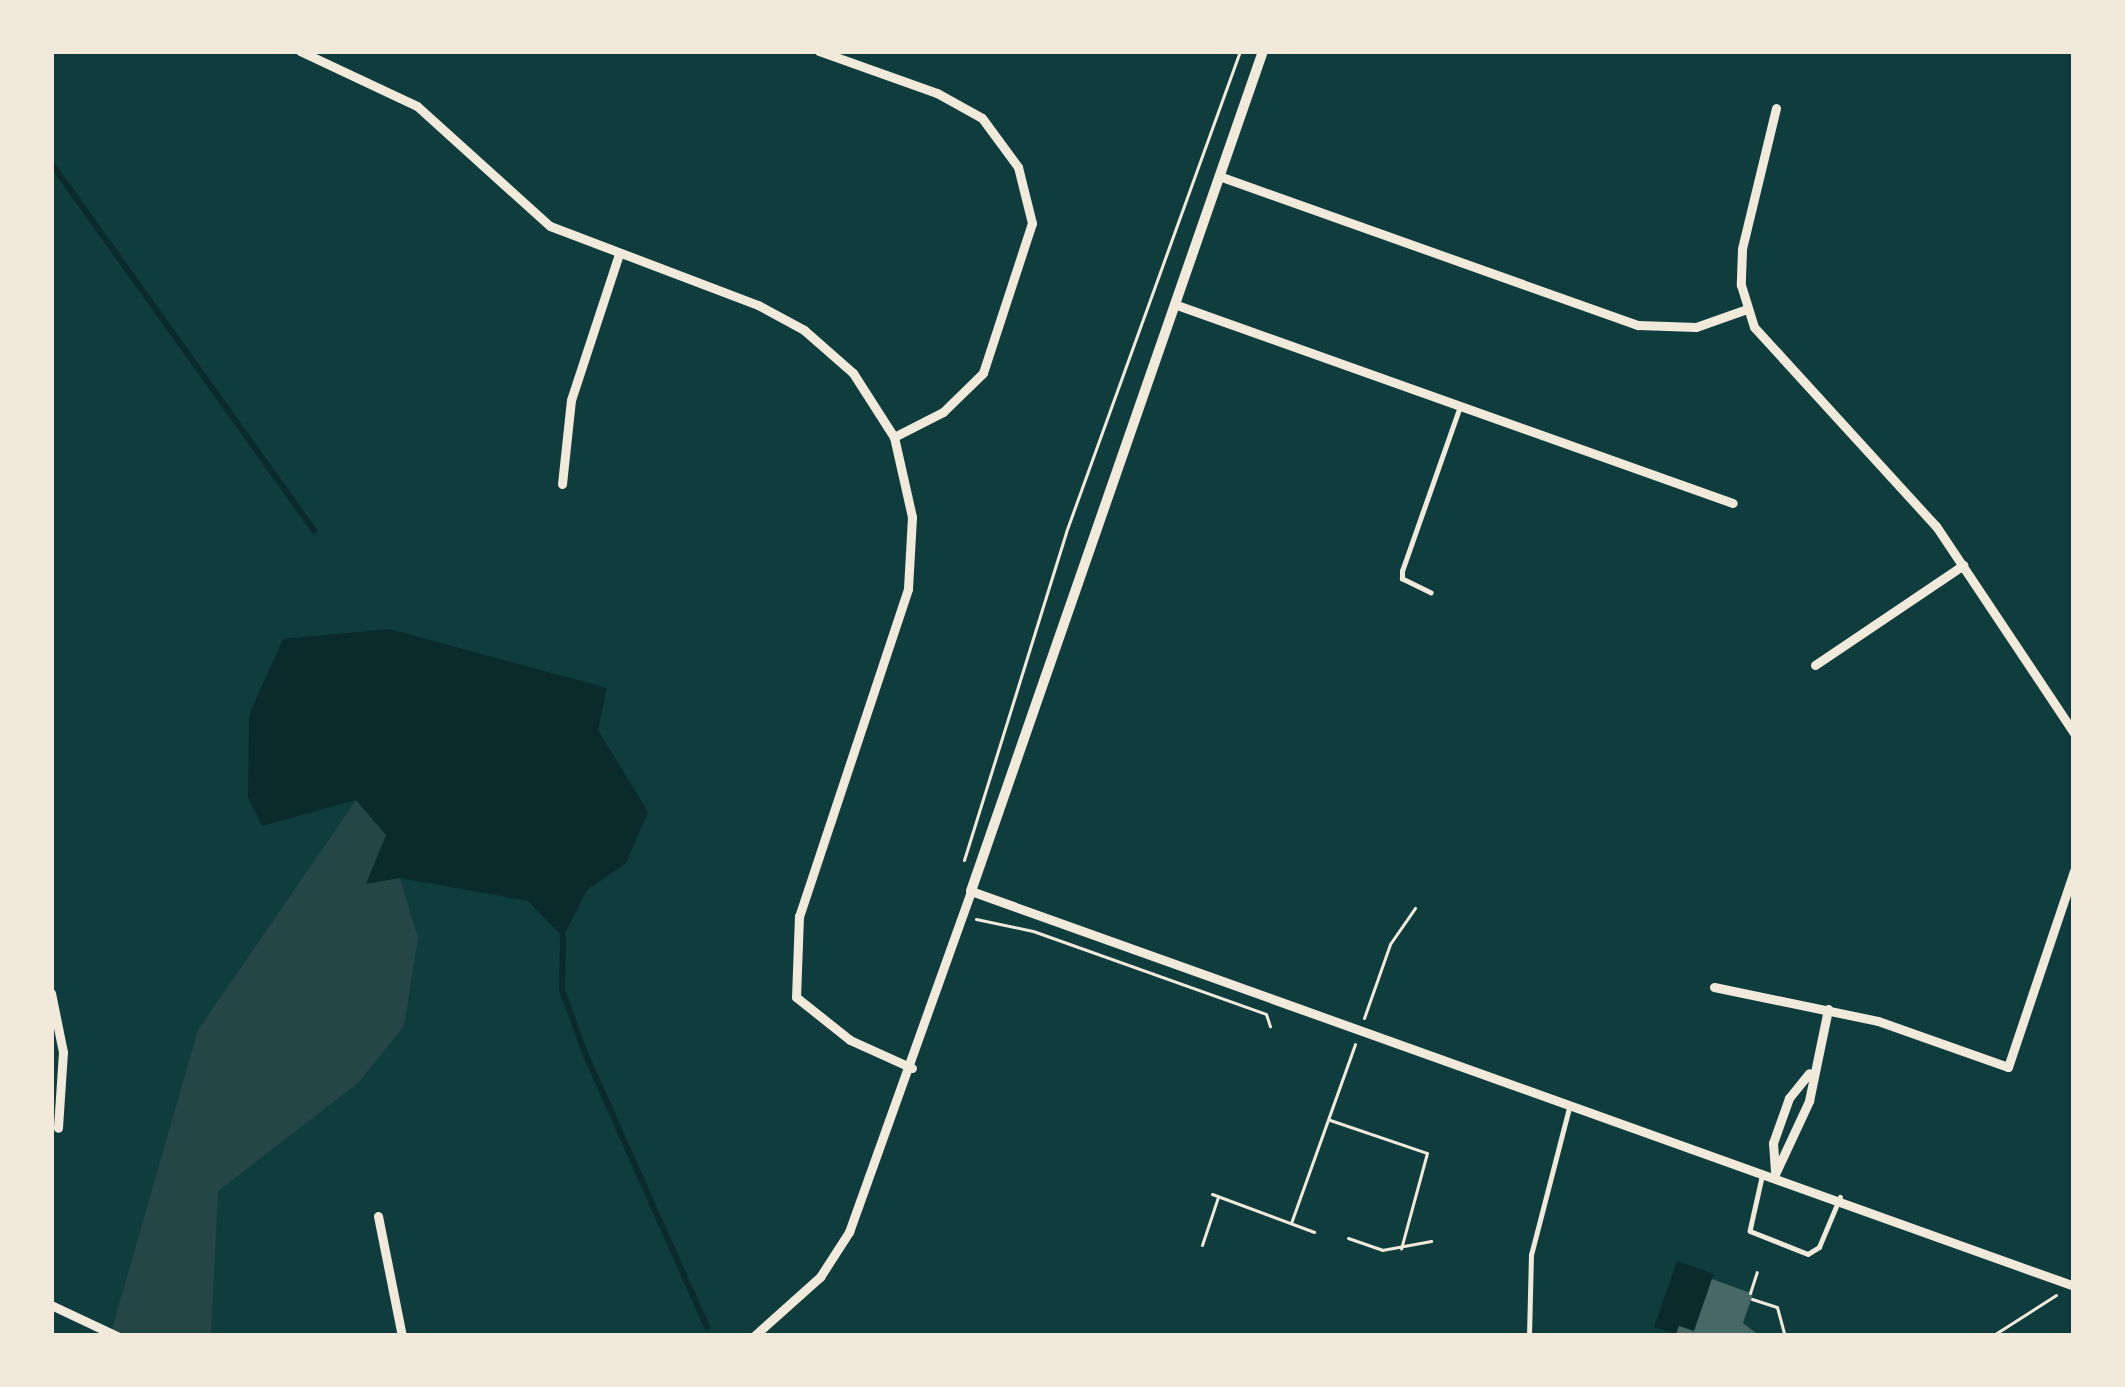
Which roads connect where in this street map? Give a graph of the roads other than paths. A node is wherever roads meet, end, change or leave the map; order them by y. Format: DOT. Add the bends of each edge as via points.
graph roads {
  1 [pos="300,51"];
  2 [pos="819,51"];
  3 [pos="1263,51"];
  4 [pos="1775,107"];
  5 [pos="1219,176"];
  6 [pos="619,254"];
  7 [pos="1174,304"];
  8 [pos="1747,309"];
  9 [pos="1460,406"];
  10 [pos="894,437"];
  11 [pos="562,484"];
  12 [pos="1733,503"];
  13 [pos="1963,565"];
  14 [pos="1431,593"];
  15 [pos="1815,665"];
  16 [pos="2074,734"];
  17 [pos="2074,871"];
  18 [pos="971,891"];
  19 [pos="1714,988"];
  20 [pos="51,993"];
  21 [pos="1828,1009"];
  22 [pos="912,1068"];
  23 [pos="1809,1073"];
  24 [pos="1571,1102"];
  25 [pos="58,1128"];
  26 [pos="1769,1173"];
  27 [pos="1840,1197"];
  28 [pos="378,1216"];
  29 [pos="2073,1286"];
  30 [pos="51,1305"];
  31 [pos="117,1336"];
  32 [pos="402,1336"];
  33 [pos="754,1336"];
  34 [pos="1529,1336"];
  1 -- 6 [label="street" via="417,106 524,208"];
  2 -- 10 [label="street" via="970,109 1002,139 1027,194 1031,237 991,359 957,400"];
  3 -- 5 [label="street"];
  4 -- 8 [label="street" via="1742,249"];
  5 -- 7 [label="street"];
  5 -- 8 [label="street" via="1638,325 1696,327"];
  6 -- 10 [label="street" via="758,304 803,330 853,374"];
  6 -- 11 [label="street" via="571,400"];
  7 -- 9 [label="street"];
  7 -- 18 [label="street"];
  8 -- 13 [label="street" via="1772,354 1915,502"];
  9 -- 12 [label="street"];
  9 -- 14 [label="lane" via="1402,571 1402,579"];
  10 -- 22 [label="street" via="912,517 908,589 805,894 796,997 850,1040"];
  13 -- 15 [label="street"];
  13 -- 16 [label="street"];
  17 -- 21 [label="street" via="2008,1067"];
  18 -- 22 [label="street"];
  18 -- 24 [label="street"];
  19 -- 21 [label="street"];
  20 -- 25 [label="street" via="63,1052"];
  21 -- 23 [label="street"];
  22 -- 33 [label="street" via="849,1232 820,1277"];
  23 -- 26 [label="street" via="1789,1098"];
  23 -- 26 [label="street" via="1797,1135"];
  24 -- 26 [label="street"];
  24 -- 34 [label="lane" via="1531,1256"];
  26 -- 27 [label="street"];
  26 -- 27 [label="lane" via="1750,1232 1808,1254"];
  27 -- 29 [label="street"];
  28 -- 32 [label="street"];
  30 -- 31 [label="street"];
}
